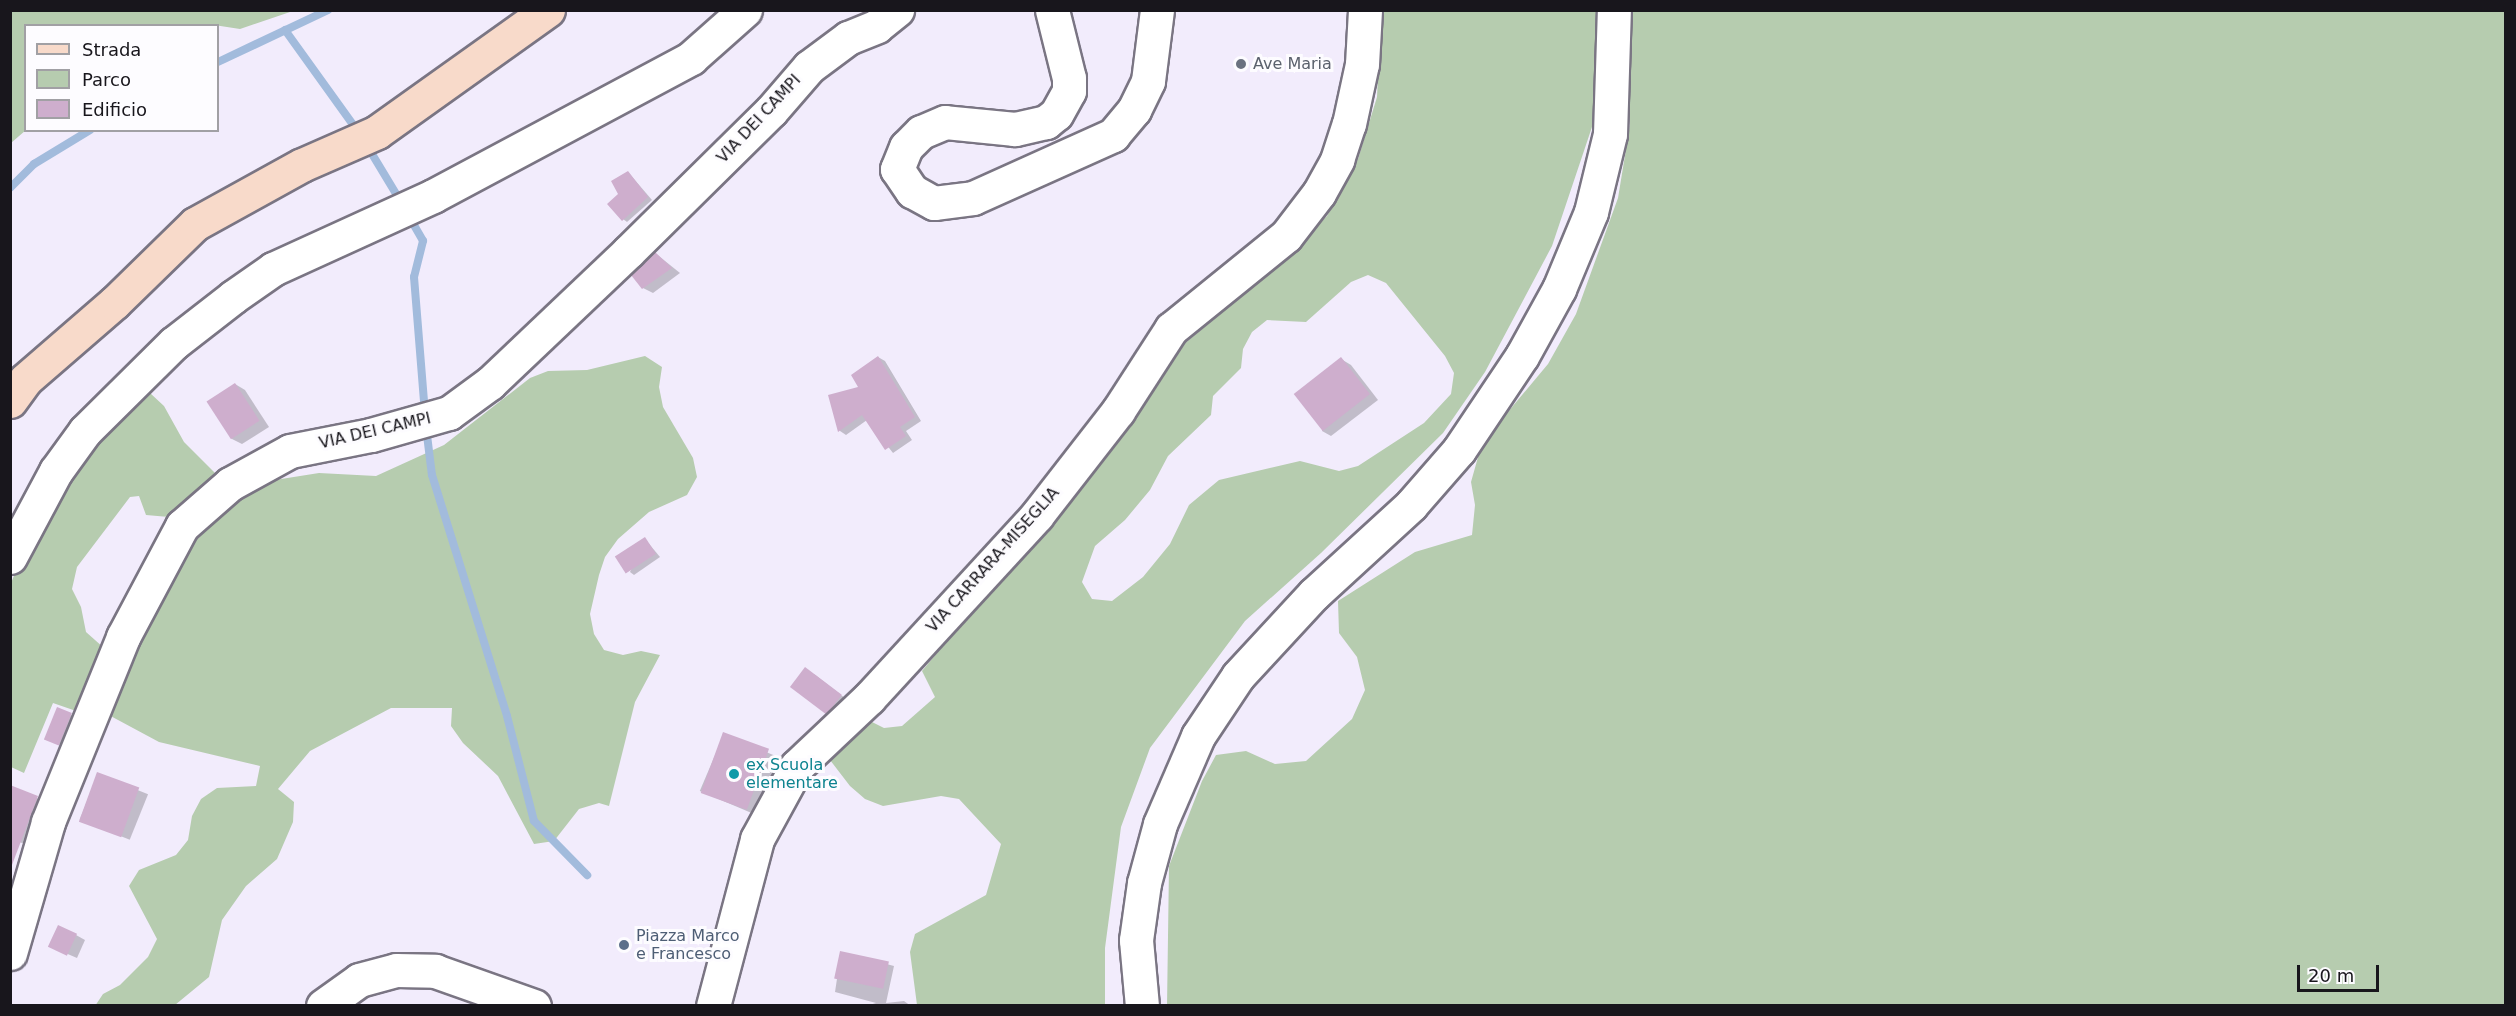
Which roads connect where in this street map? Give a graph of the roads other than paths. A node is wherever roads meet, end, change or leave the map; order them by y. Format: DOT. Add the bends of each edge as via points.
graph roads {
  1 [pos="548,10"];
  2 [pos="745,10"];
  3 [pos="897,10"];
  4 [pos="1052,10"];
  5 [pos="1157,10"];
  6 [pos="1365,10"];
  7 [pos="1614,10"];
  8 [pos="10,401"];
  9 [pos="10,556"];
  10 [pos="10,953"];
  11 [pos="323,1005"];
  12 [pos="534,1005"];
  13 [pos="712,1005"];
  14 [pos="1142,1005"];
  1 -- 8 [label="main road" via="376,132 302,165 195,224 114,303 25,380"];
  2 -- 9 [label="street" via="691,58 433,196 273,270 174,344 85,431 56,471"];
  3 -- 10 [label="street, VIA DEI CAMPI" via="809,66 771,111 628,252 490,383 449,413 371,435 290,451 230,484 182,526 123,637 48,822"];
  4 -- 5 [label="street" via="1069,78 1069,91 1056,114 1046,122 1015,129 945,122 921,132 906,147 897,169 912,191 934,203 973,198 1113,135 1134,110 1148,81"];
  6 -- 13 [label="street, VIA CARRARA-MISEGLIA" via="1362,64 1348,124 1337,160 1319,193 1286,236 1171,329 1118,411 1037,515 869,698 797,766 757,839"];
  7 -- 14 [label="street" via="1610,134 1591,212 1558,289 1522,356 1459,450 1411,505 1314,594 1217,703 1198,736 1160,824 1143,883 1136,940"];
  11 -- 12 [label="street" via="359,980 396,970 435,971"];
}
